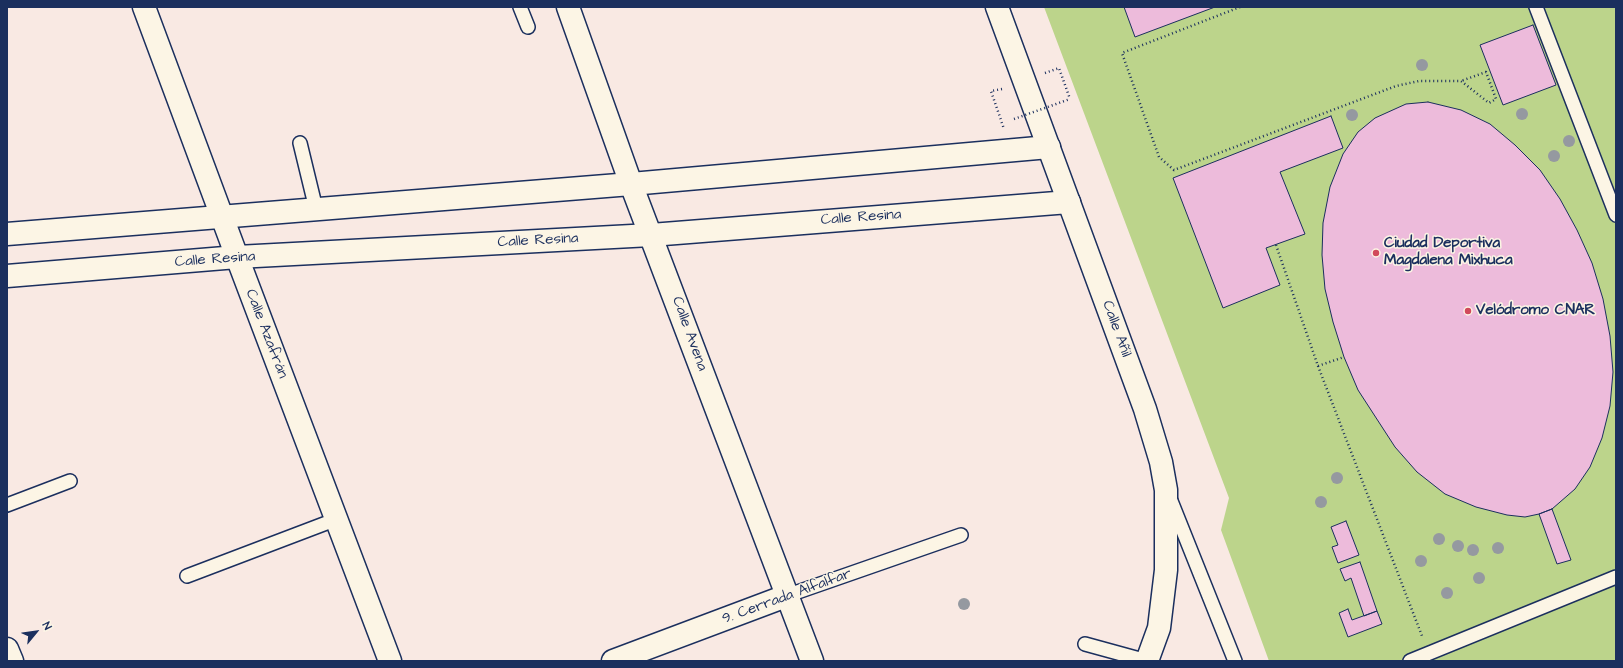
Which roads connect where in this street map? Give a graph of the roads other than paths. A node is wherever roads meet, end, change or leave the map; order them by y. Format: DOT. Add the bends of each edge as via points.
graph roads {
  1 [pos="144,7"];
  2 [pos="520,7"];
  3 [pos="568,7"];
  4 [pos="997,7"];
  5 [pos="1536,7"];
  6 [pos="528,27"];
  7 [pos="300,143"];
  8 [pos="1049,147"];
  9 [pos="631,184"];
  10 [pos="1069,202"];
  11 [pos="316,209"];
  12 [pos="222,216"];
  13 [pos="1616,216"];
  14 [pos="7,234"];
  15 [pos="652,235"];
  16 [pos="237,258"];
  17 [pos="7,276"];
  18 [pos="70,481"];
  19 [pos="1166,490"];
  20 [pos="7,505"];
  21 [pos="337,519"];
  22 [pos="961,535"];
  23 [pos="187,576"];
  24 [pos="1616,577"];
  25 [pos="786,596"];
  26 [pos="1085,644"];
  27 [pos="7,649"];
  28 [pos="12,661"];
  29 [pos="390,661"];
  30 [pos="613,661"];
  31 [pos="812,661"];
  32 [pos="1147,661"];
  33 [pos="1235,661"];
  34 [pos="1410,661"];
  1 -- 12 [label="street, Calle Azafrán"];
  2 -- 6 [label="lane"];
  3 -- 9 [label="street, Calle Avena"];
  4 -- 8 [label="street, Calle Añil"];
  5 -- 13 [label="lane"];
  7 -- 11 [label="lane"];
  8 -- 9 [label="street"];
  8 -- 10 [label="street, Calle Añil"];
  9 -- 11 [label="street"];
  9 -- 15 [label="street, Calle Avena"];
  10 -- 15 [label="street, Calle Resina"];
  10 -- 19 [label="street, Calle Añil" via="1145,409 1161,462"];
  11 -- 12 [label="street"];
  12 -- 14 [label="street"];
  12 -- 16 [label="street, Calle Azafrán"];
  15 -- 16 [label="street, Calle Resina"];
  15 -- 25 [label="street, Calle Avena"];
  16 -- 17 [label="street, Calle Resina"];
  16 -- 21 [label="street, Calle Azafrán"];
  18 -- 20 [label="lane"];
  19 -- 32 [label="street, Calle Añil" via="1166,570 1159,628"];
  19 -- 33 [label="lane"];
  21 -- 23 [label="lane"];
  21 -- 29 [label="street, Calle Azafrán"];
  22 -- 25 [label="lane, 9. Cerrada Alfalfar"];
  24 -- 34 [label="lane"];
  25 -- 30 [label="street, 9. Cerrada Alfalfar"];
  25 -- 31 [label="street, Calle Avena"];
  26 -- 32 [label="lane"];
  27 -- 28 [label="street"];
}
